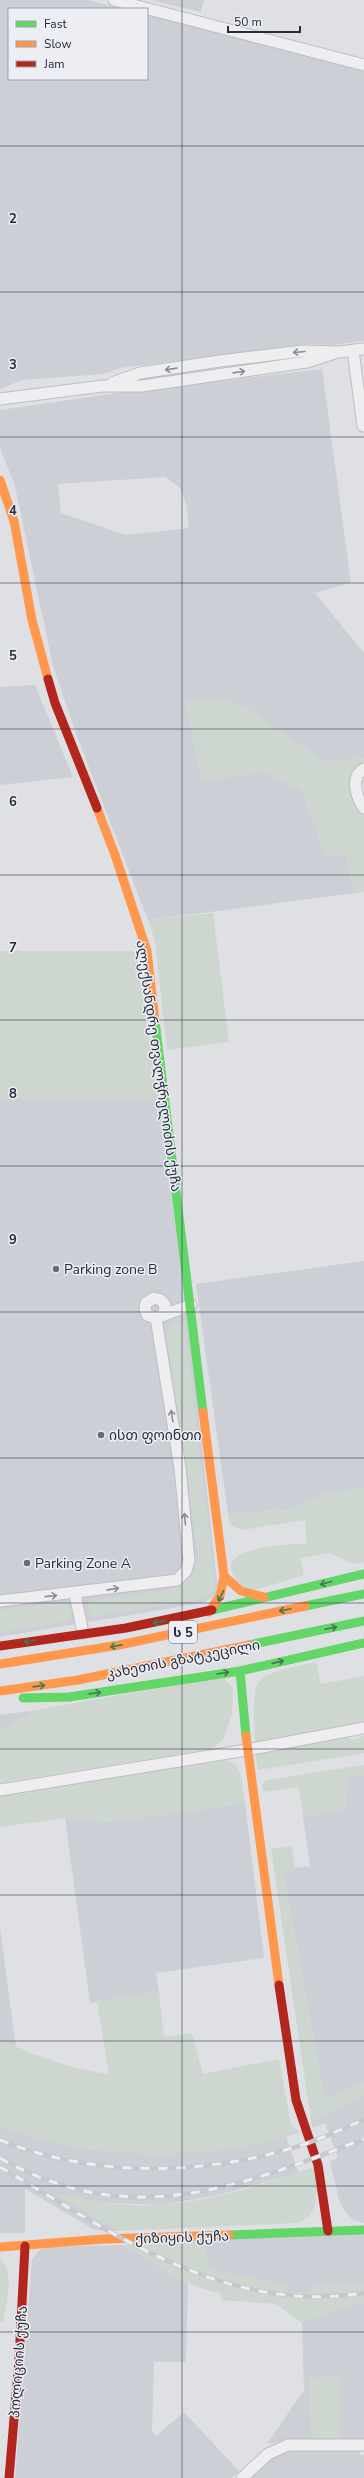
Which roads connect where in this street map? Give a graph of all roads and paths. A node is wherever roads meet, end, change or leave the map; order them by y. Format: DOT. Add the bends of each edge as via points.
graph roads {
  1 [pos="114,0"];
  2 [pos="145,8"];
  3 [pos="148,9"];
  4 [pos="364,65"];
  5 [pos="358,350"];
  6 [pos="338,352"];
  7 [pos="220,361"];
  8 [pos="222,375"];
  9 [pos="103,386"];
  10 [pos="0,399"];
  11 [pos="363,426"];
  12 [pos="0,480"];
  13 [pos="364,769"];
  14 [pos="364,808"];
  15 [pos="162,1301"];
  16 [pos="191,1305"];
  17 [pos="160,1316"];
  18 [pos="364,1574"];
  19 [pos="224,1576"];
  20 [pos="75,1594"];
  21 [pos="364,1594"];
  22 [pos="271,1598"];
  23 [pos="0,1601"];
  24 [pos="209,1612"];
  25 [pos="364,1621"];
  26 [pos="83,1633"];
  27 [pos="364,1643"];
  28 [pos="0,1646"];
  29 [pos="0,1664"];
  30 [pos="240,1670"];
  31 [pos="0,1691"];
  32 [pos="0,1699"];
  33 [pos="364,1728"];
  34 [pos="247,1750"];
  35 [pos="0,1790"];
  36 [pos="364,2230"];
  37 [pos="328,2231"];
  38 [pos="25,2246"];
  39 [pos="0,2247"];
  40 [pos="364,2445"];
  41 [pos="9,2478"];
  42 [pos="242,2478"];
  1 -- 2 [label="street"];
  3 -- 4 [label="street"];
  5 -- 6 [label="street"];
  5 -- 11 [label="street"];
  6 -- 7 [label="street, one-way" via="303,351"];
  8 -- 6 [label="street, one-way" via="307,362"];
  7 -- 8 [label="street"];
  7 -- 9 [label="street, one-way" via="140,373"];
  8 -- 9 [label="street" via="142,386"];
  9 -- 10 [label="street"];
  12 -- 16 [label="main road, ალექსანდრე თვალჭრელიძის ქუჩა" via="14,521 32,620 55,703 115,854 147,951"];
  13 -- 14 [label="street" via="357,775 355,782"];
  15 -- 16 [label="street"];
  15 -- 17 [label="street" via="165,1308"];
  15 -- 17 [label="street" via="158,1298 151,1299 145,1306 147,1315"];
  16 -- 17 [label="street"];
  16 -- 19 [label="main road, ალექსანდრე თვალჭრელიძის ქუჩა"];
  20 -- 17 [label="street, one-way" via="177,1580 186,1571 189,1560 180,1468"];
  18 -- 22 [label="main road, one-way"];
  19 -- 22 [label="main road" via="231,1587 242,1593"];
  19 -- 24 [label="main road, ალექსანდრე თვალჭრელიძის ქუჩა, one-way" via="222,1594"];
  23 -- 20 [label="street, one-way"];
  20 -- 26 [label="street"];
  21 -- 29 [label="main road, კახეთის გზატკეცილი / ს 5, one-way" via="119,1645"];
  22 -- 24 [label="main road"];
  24 -- 26 [label="main road, one-way" via="126,1628"];
  31 -- 25 [label="main road, კახეთის გზატკეცილი / ს 5, one-way" via="78,1680"];
  26 -- 28 [label="main road, one-way"];
  30 -- 27 [label="main road, one-way"];
  32 -- 30 [label="main road, one-way" via="69,1697"];
  30 -- 34 [label="main road"];
  33 -- 34 [label="street"];
  34 -- 35 [label="street"];
  34 -- 37 [label="main road" via="288,2054 296,2100 318,2165"];
  36 -- 37 [label="main road, ქიზიყის ქუჩა"];
  37 -- 38 [label="main road, ქიზიყის ქუჩა" via="104,2239"];
  38 -- 39 [label="main road, ქიზიყის ქუჩა"];
  38 -- 41 [label="main road, პოლიციის ქუჩა"];
  40 -- 42 [label="street" via="283,2447 268,2454"];
}
